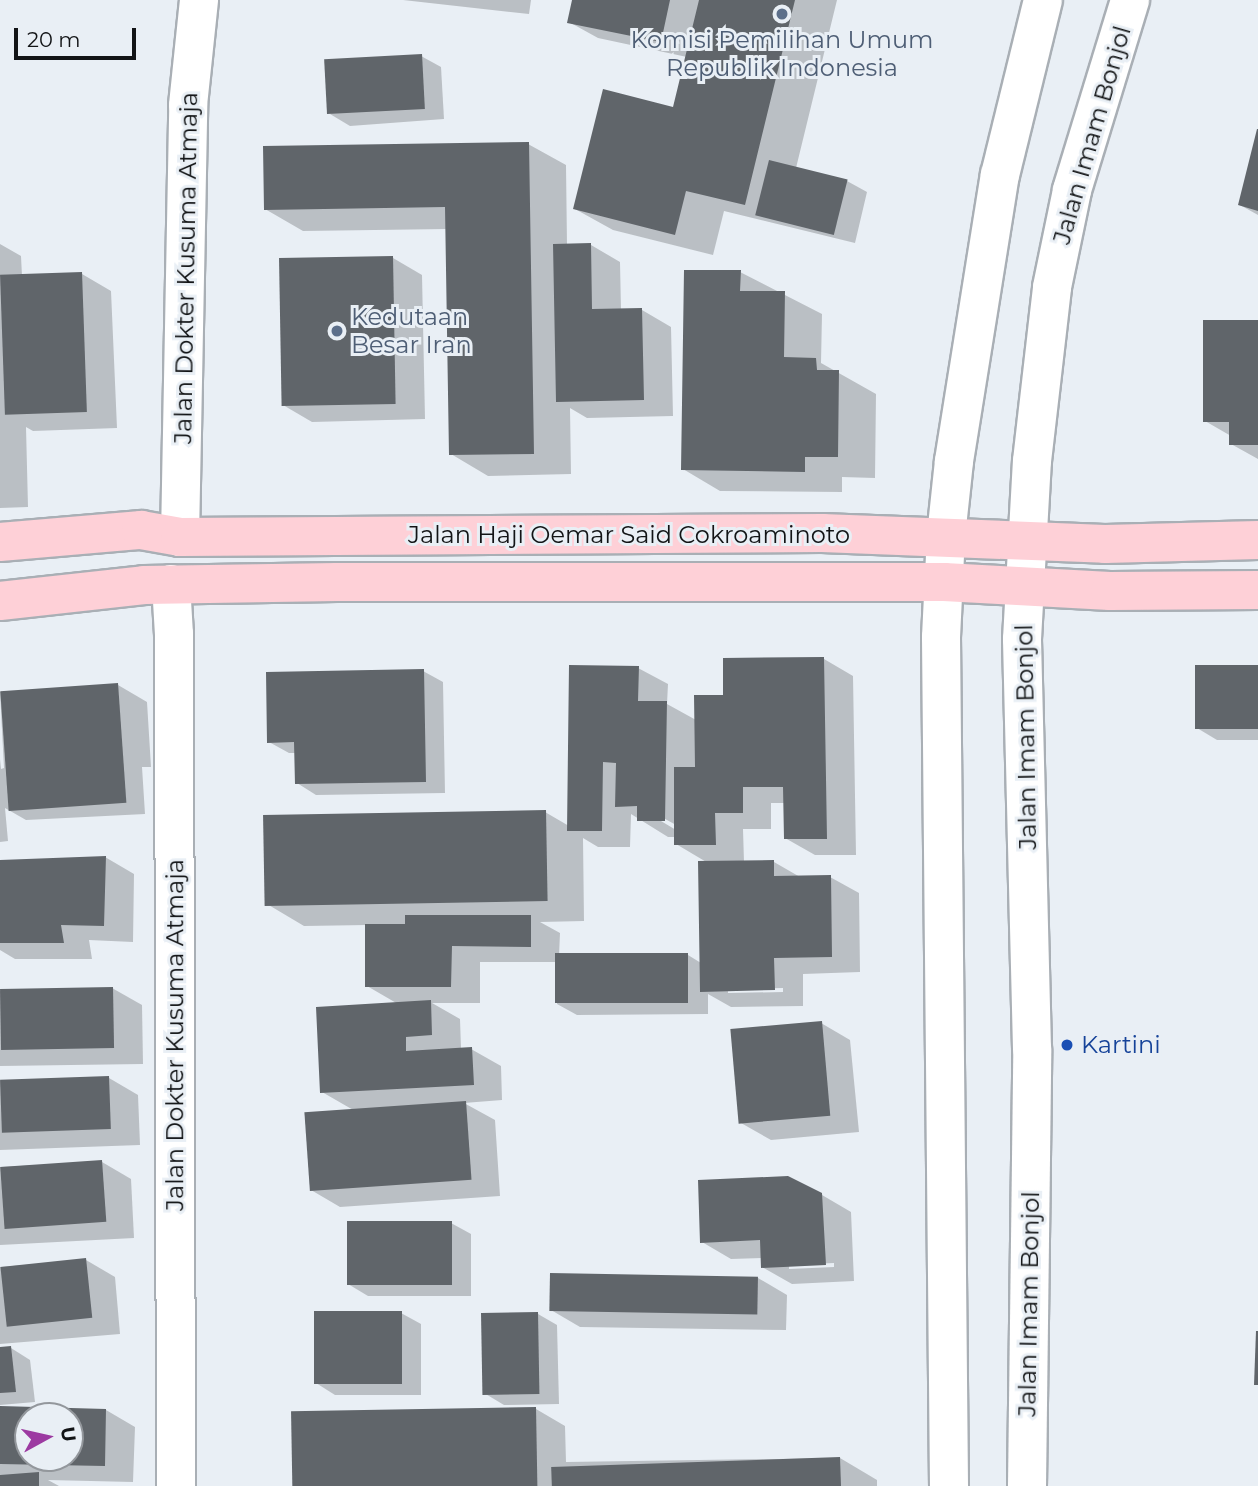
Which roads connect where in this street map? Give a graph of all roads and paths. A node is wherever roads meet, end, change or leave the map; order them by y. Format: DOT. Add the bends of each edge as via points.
graph roads {
  1 [pos="199,0"];
  2 [pos="1043,0"];
  3 [pos="1130,0"];
  4 [pos="946,536"];
  5 [pos="180,537"];
  6 [pos="1027,540"];
  7 [pos="1258,540"];
  8 [pos="0,541"];
  9 [pos="944,582"];
  10 [pos="171,584"];
  11 [pos="1024,588"];
  12 [pos="1258,590"];
  13 [pos="0,601"];
  14 [pos="176,1486"];
  15 [pos="949,1486"];
  16 [pos="1027,1486"];
  1 -- 5 [label="main road, Jalan Dokter Kusuma Atmaja" via="188,105"];
  2 -- 4 [label="main road" via="999,175"];
  3 -- 6 [label="main road, Jalan Imam Bonjol" via="1072,190 1052,287 1031,461"];
  4 -- 5 [label="main road, Jalan Haji Oemar Said Cokroaminoto"];
  4 -- 6 [label="main road, Jalan Haji Oemar Said Cokroaminoto"];
  4 -- 9 [label="main road"];
  5 -- 8 [label="main road, Jalan Haji Oemar Said Cokroaminoto" via="141,530"];
  6 -- 7 [label="main road, Jalan Haji Oemar Said Cokroaminoto" via="1105,544"];
  6 -- 11 [label="main road, Jalan Imam Bonjol"];
  9 -- 10 [label="main road, Jalan Haji Oemar Said Cokroaminoto"];
  9 -- 11 [label="main road, Jalan Haji Oemar Said Cokroaminoto"];
  9 -- 15 [label="main road"];
  10 -- 13 [label="main road, Jalan Haji Oemar Said Cokroaminoto"];
  10 -- 14 [label="main road, Jalan Dokter Kusuma Atmaja"];
  11 -- 12 [label="main road, Jalan Haji Oemar Said Cokroaminoto"];
  11 -- 16 [label="main road, Jalan Imam Bonjol" via="1032,1049"];
}
